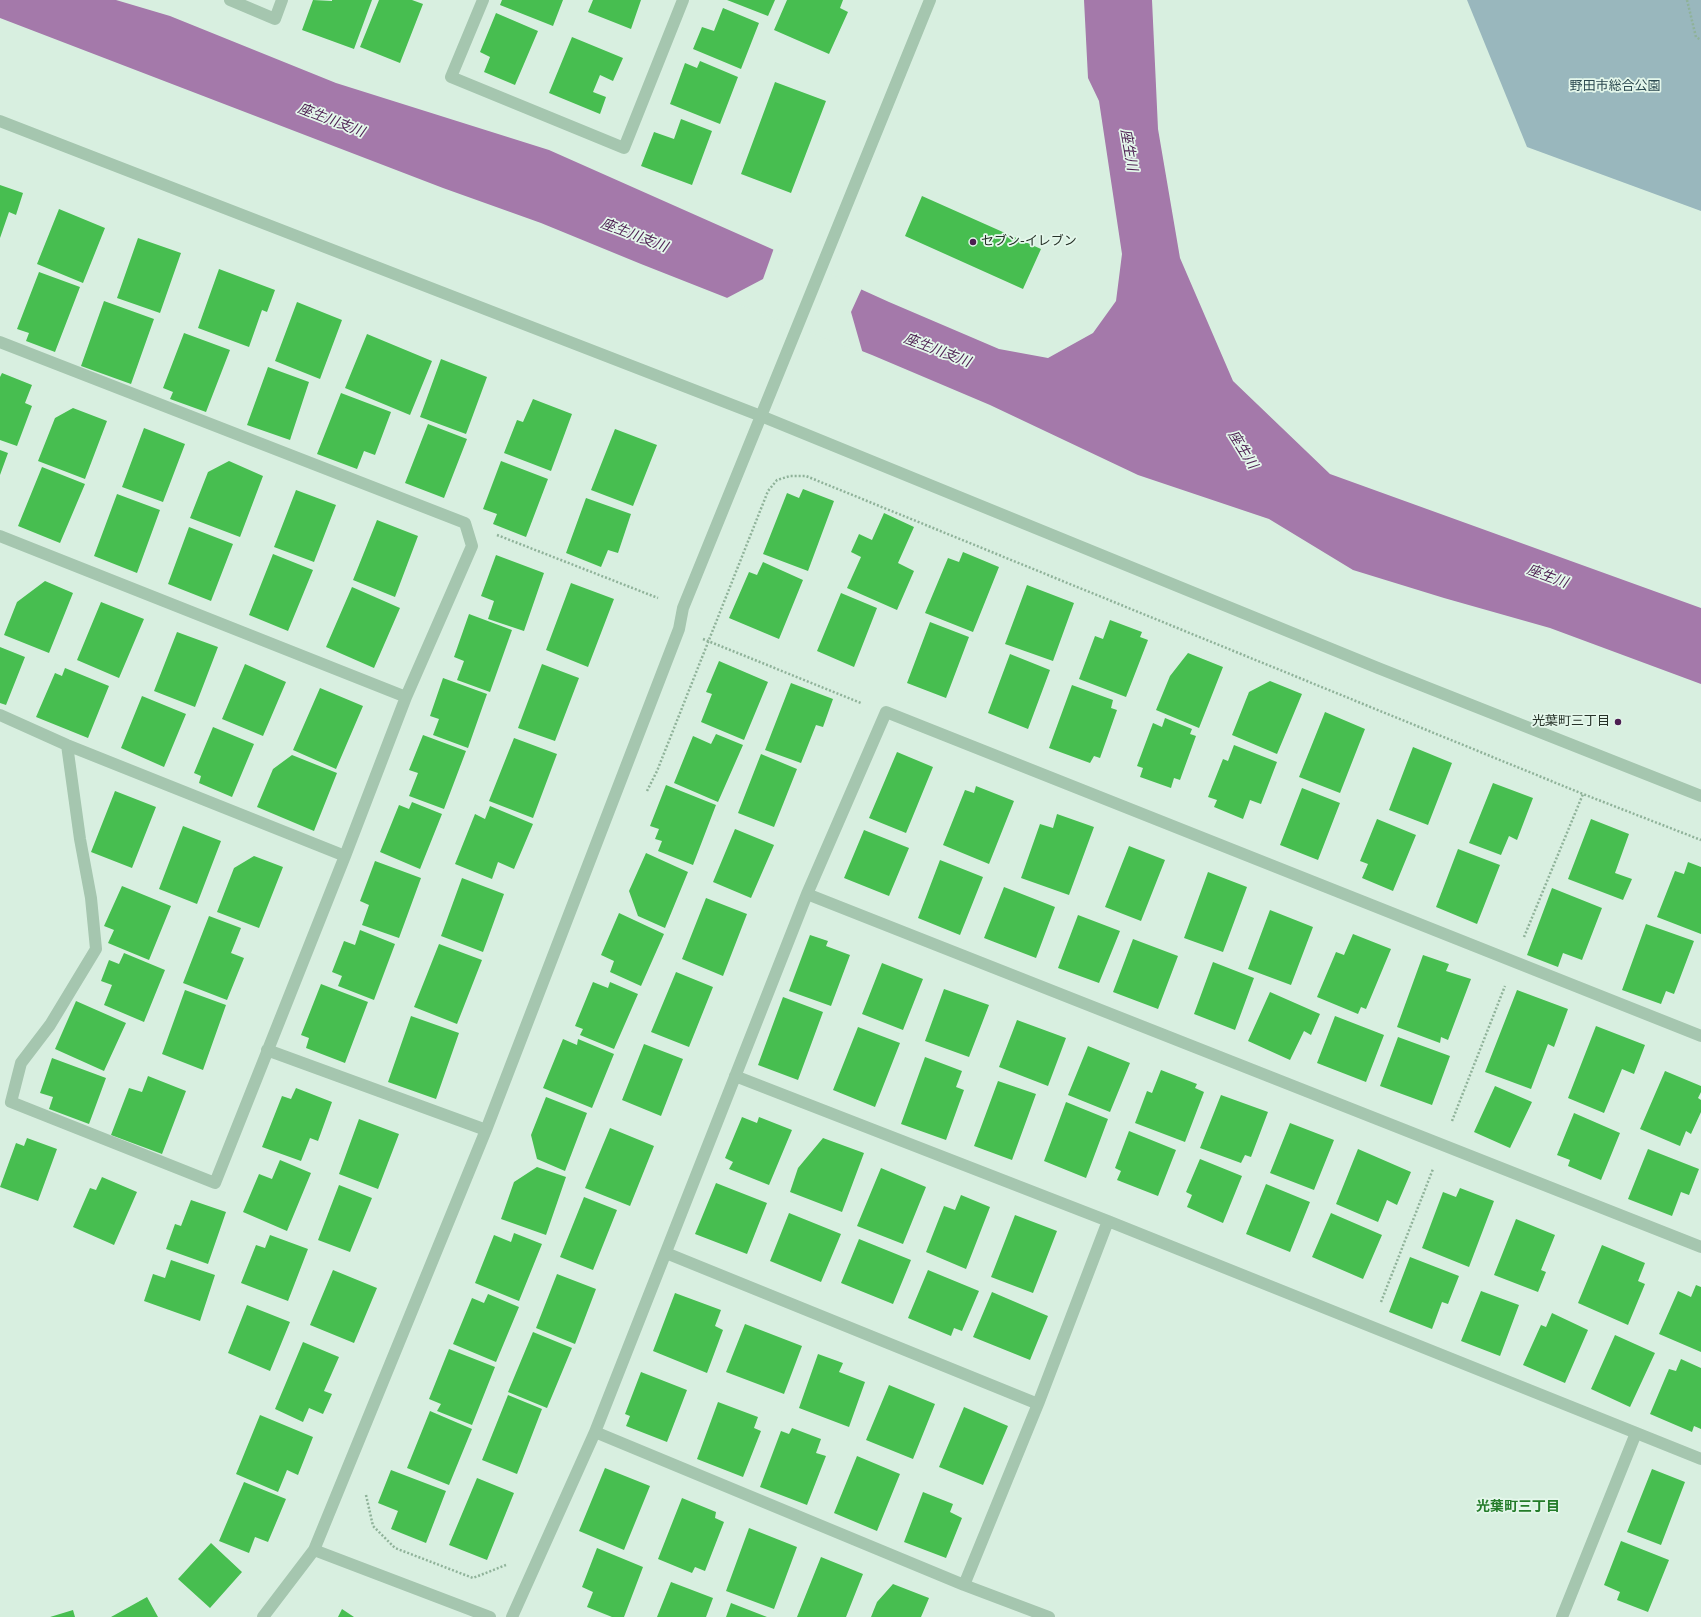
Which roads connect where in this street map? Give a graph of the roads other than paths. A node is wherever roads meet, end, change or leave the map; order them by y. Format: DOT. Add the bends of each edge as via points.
graph roads {
  1 [pos="230,0"];
  2 [pos="282,0"];
  3 [pos="483,0"];
  4 [pos="683,0"];
  5 [pos="930,0"];
  6 [pos="0,121"];
  7 [pos="0,342"];
  8 [pos="761,416"];
  9 [pos="0,536"];
  10 [pos="406,697"];
  11 [pos="0,715"];
  12 [pos="67,745"];
  13 [pos="1701,796"];
  14 [pos="345,856"];
  15 [pos="807,894"];
  16 [pos="1701,1036"];
  17 [pos="267,1050"];
  18 [pos="735,1076"];
  19 [pos="486,1130"];
  20 [pos="1108,1221"];
  21 [pos="1701,1246"];
  22 [pos="666,1253"];
  23 [pos="1038,1404"];
  24 [pos="595,1432"];
  25 [pos="1636,1433"];
  26 [pos="1701,1459"];
  27 [pos="314,1550"];
  28 [pos="964,1585"];
  29 [pos="1565,1616"];
  30 [pos="263,1617"];
  31 [pos="490,1617"];
  32 [pos="512,1617"];
  33 [pos="1049,1617"];
  1 -- 2 [label="street" via="275,18"];
  3 -- 4 [label="street" via="451,77 624,148"];
  5 -- 8 [label="street"];
  6 -- 8 [label="street"];
  7 -- 10 [label="street" via="465,523 472,546"];
  8 -- 13 [label="street" via="1378,668"];
  8 -- 19 [label="street" via="684,608"];
  9 -- 10 [label="street"];
  10 -- 14 [label="street"];
  11 -- 12 [label="street"];
  12 -- 14 [label="street"];
  12 -- 17 [label="street" via="91,898 96,949 50,1025 21,1064 11,1102 215,1183"];
  14 -- 17 [label="street"];
  15 -- 16 [label="street" via="886,712"];
  15 -- 18 [label="street"];
  15 -- 21 [label="street"];
  17 -- 19 [label="street"];
  18 -- 20 [label="street"];
  18 -- 22 [label="street"];
  19 -- 27 [label="street"];
  20 -- 23 [label="street"];
  20 -- 25 [label="street"];
  22 -- 23 [label="street"];
  22 -- 24 [label="street"];
  23 -- 28 [label="street"];
  24 -- 28 [label="street"];
  24 -- 32 [label="street"];
  25 -- 26 [label="street"];
  25 -- 29 [label="street"];
  27 -- 30 [label="street"];
  27 -- 31 [label="street"];
  28 -- 33 [label="street"];
}
